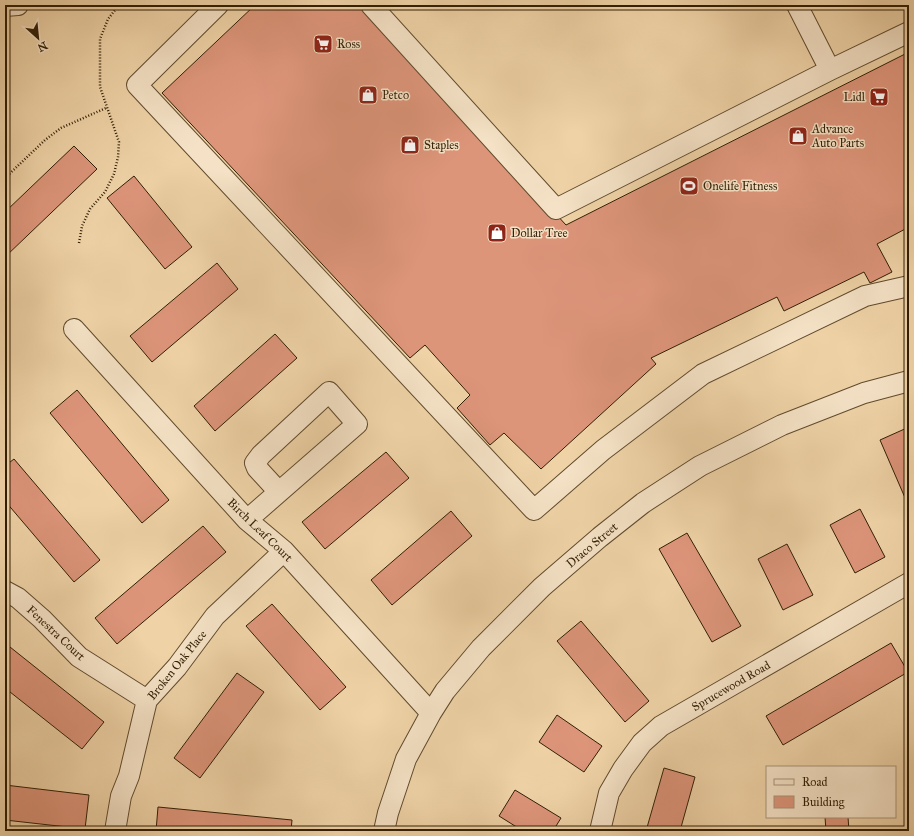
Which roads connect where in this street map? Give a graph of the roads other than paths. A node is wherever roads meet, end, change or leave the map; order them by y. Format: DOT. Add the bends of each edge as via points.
graph roads {
  1 [pos="18,5"];
  2 [pos="218,5"];
  3 [pos="371,5"];
  4 [pos="797,5"];
  5 [pos="5,6"];
  6 [pos="909,32"];
  7 [pos="830,70"];
  8 [pos="909,286"];
  9 [pos="74,329"];
  10 [pos="909,380"];
  11 [pos="279,492"];
  12 [pos="247,520"];
  13 [pos="284,551"];
  14 [pos="909,583"];
  15 [pos="5,591"];
  16 [pos="147,700"];
  17 [pos="431,713"];
  18 [pos="115,831"];
  19 [pos="384,831"];
  20 [pos="600,831"];
  1 -- 5 [label="street"];
  2 -- 8 [label="street" via="137,85 534,510 603,450 703,374 865,296"];
  3 -- 7 [label="street" via="556,210"];
  4 -- 7 [label="street"];
  6 -- 7 [label="street"];
  9 -- 12 [label="street, Birch Leaf Court"];
  10 -- 17 [label="street, Draco Street" via="864,393 782,425 700,466 644,503 542,587 481,648 445,691"];
  11 -- 11 [label="street" via="357,424 329,392 255,463"];
  11 -- 12 [label="street"];
  12 -- 13 [label="street, Birch Leaf Court"];
  13 -- 16 [label="street, Broken Oak Place" via="215,616 177,667"];
  13 -- 17 [label="street, Birch Leaf Court"];
  14 -- 20 [label="street, Sprucewood Road" via="661,726 642,743 609,793"];
  15 -- 16 [label="street, Fenestra Court" via="18,598 42,619 79,657"];
  16 -- 18 [label="street, Broken Oak Place" via="121,796"];
  17 -- 19 [label="street, Draco Street" via="406,760"];
}
